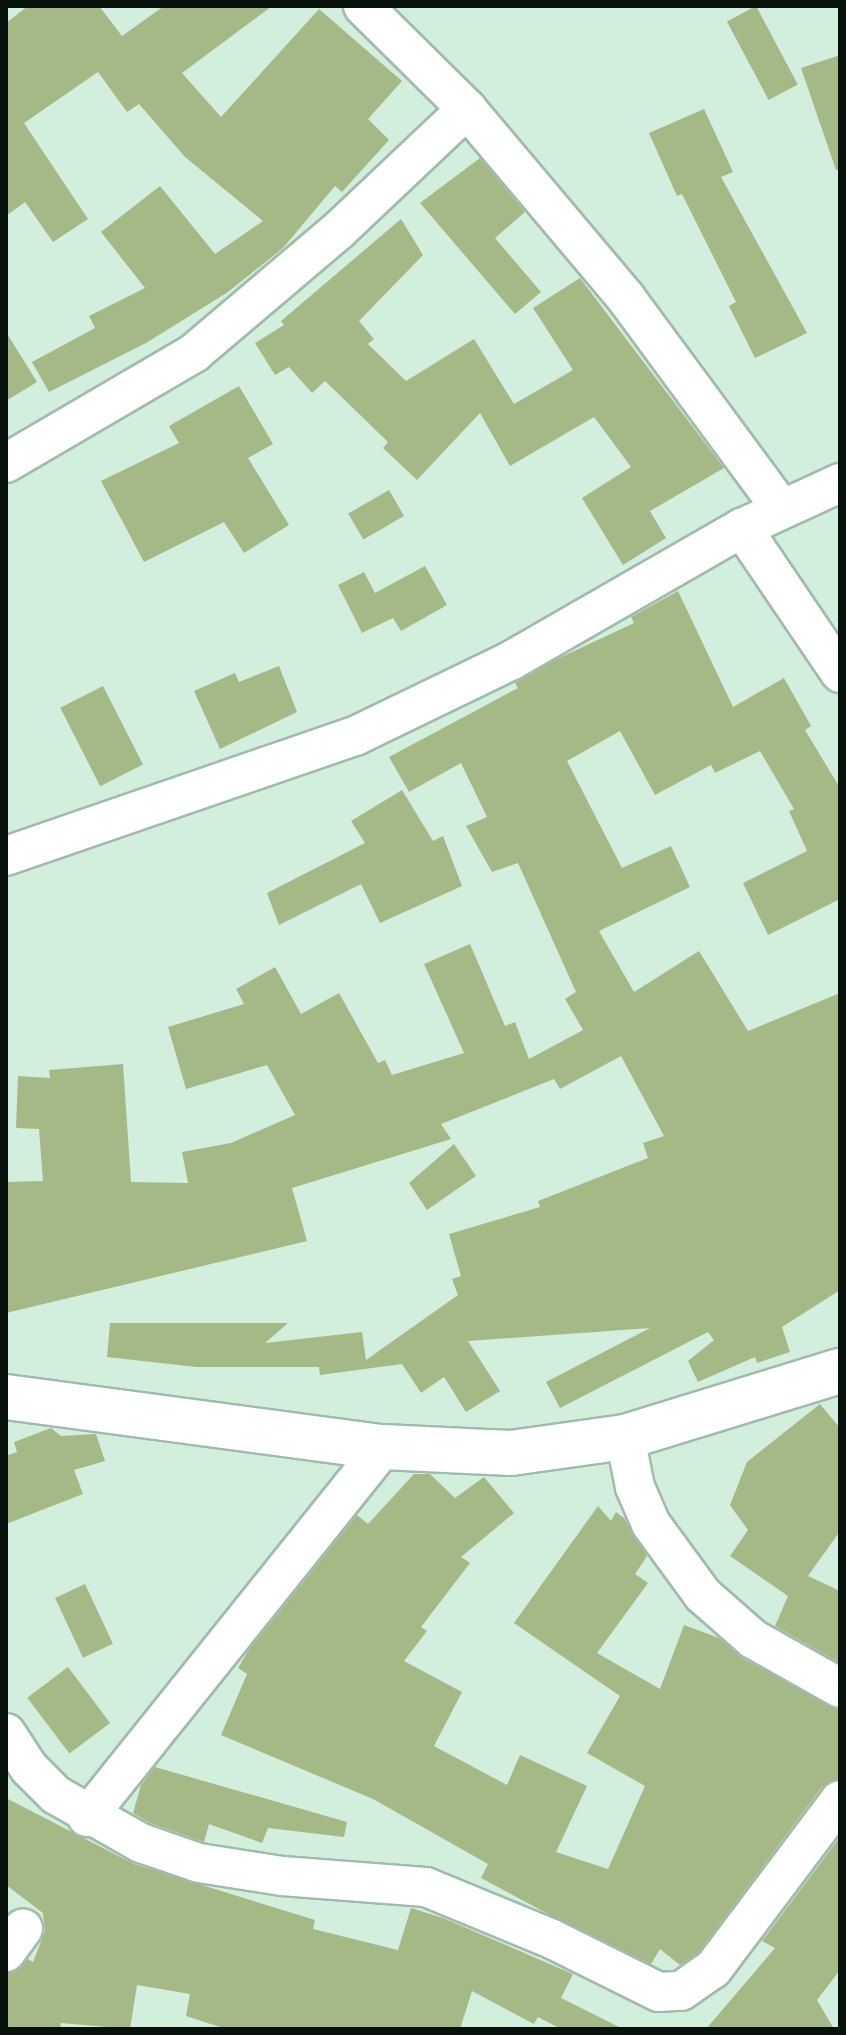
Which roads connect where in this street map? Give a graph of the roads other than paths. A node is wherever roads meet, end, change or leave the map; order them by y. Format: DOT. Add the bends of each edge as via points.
graph roads {
  1 [pos="363,6"];
  2 [pos="467,109"];
  3 [pos="6,463"];
  4 [pos="840,483"];
  5 [pos="781,508"];
  6 [pos="742,528"];
  7 [pos="840,673"];
  8 [pos="6,856"];
  9 [pos="840,1371"];
  10 [pos="6,1397"];
  11 [pos="625,1437"];
  12 [pos="383,1447"];
  13 [pos="840,1688"];
  14 [pos="6,1733"];
  15 [pos="840,1800"];
  16 [pos="87,1817"];
  1 -- 2 [label="street"];
  2 -- 3 [label="street" via="339,230 194,353"];
  2 -- 5 [label="street" via="626,298"];
  4 -- 5 [label="street"];
  5 -- 6 [label="street"];
  6 -- 7 [label="street"];
  6 -- 8 [label="street" via="512,660 355,736"];
  9 -- 11 [label="street"];
  10 -- 12 [label="street"];
  11 -- 12 [label="street" via="511,1453"];
  11 -- 13 [label="street" via="635,1487 651,1524 703,1595 744,1633"];
  12 -- 16 [label="street"];
  14 -- 16 [label="street" via="29,1768"];
  15 -- 16 [label="street" via="713,1969 697,1984 670,1992 659,1992 426,1887 282,1876 199,1863"];
}
